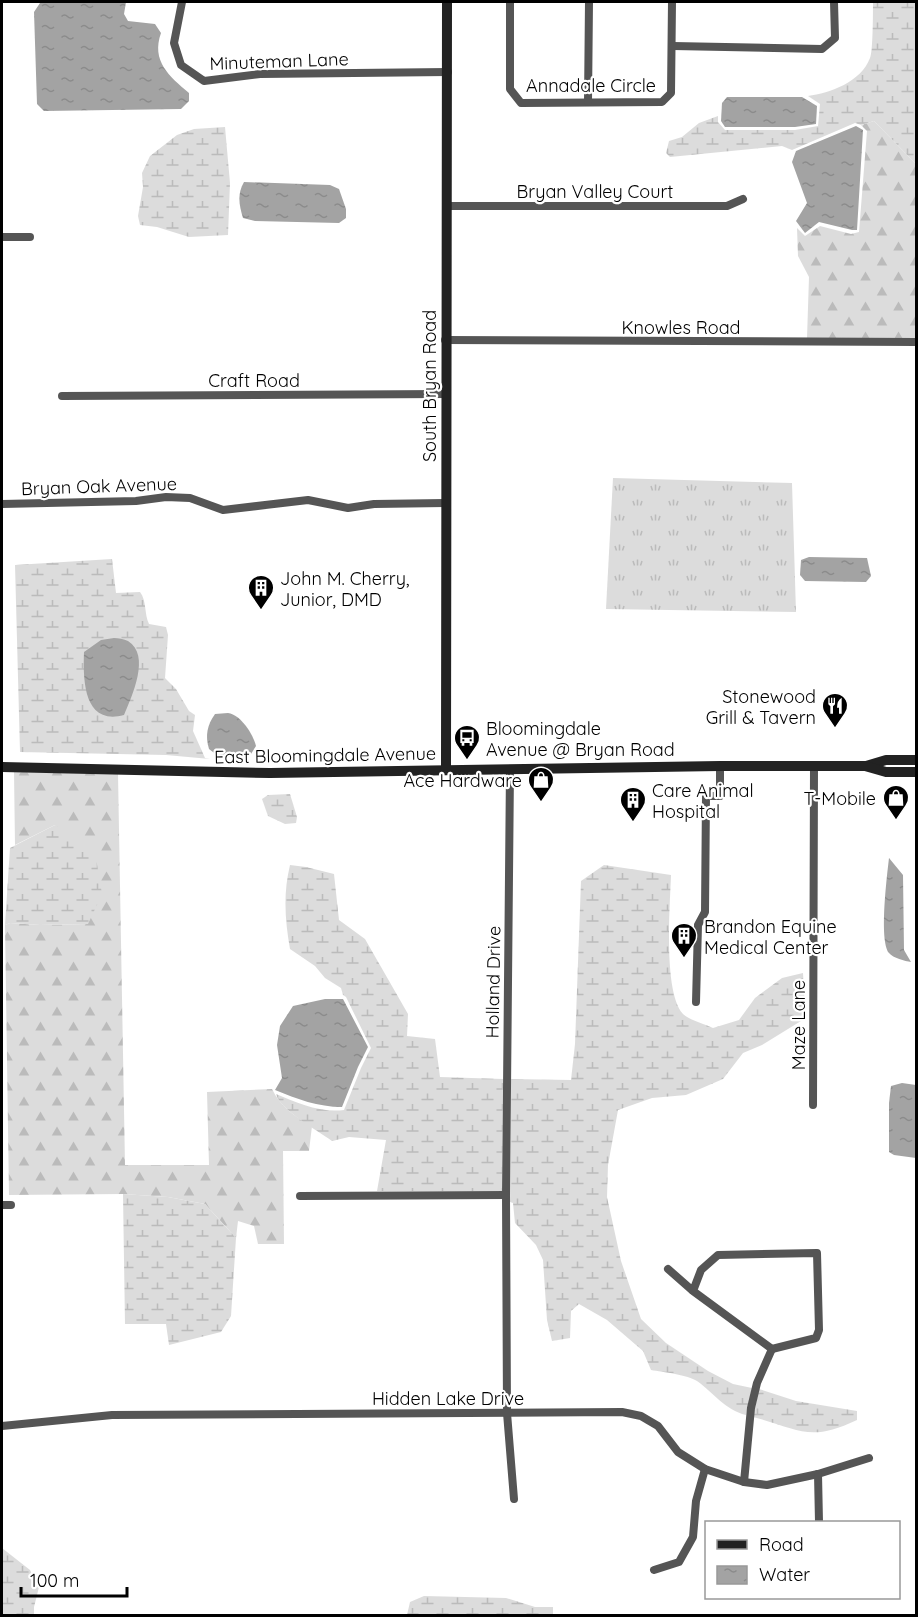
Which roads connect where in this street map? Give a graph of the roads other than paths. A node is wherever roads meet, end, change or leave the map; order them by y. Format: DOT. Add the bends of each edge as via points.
graph roads {
  1 [pos="182,2"];
  2 [pos="447,2"];
  3 [pos="510,2"];
  4 [pos="588,2"];
  5 [pos="672,2"];
  6 [pos="834,2"];
  7 [pos="673,46"];
  8 [pos="448,72"];
  9 [pos="588,102"];
  10 [pos="743,199"];
  11 [pos="446,206"];
  12 [pos="2,237"];
  13 [pos="30,237"];
  14 [pos="445,340"];
  15 [pos="916,342"];
  16 [pos="446,394"];
  17 [pos="62,396"];
  18 [pos="445,503"];
  19 [pos="2,504"];
  20 [pos="916,760"];
  21 [pos="720,766"];
  22 [pos="814,766"];
  23 [pos="865,766"];
  24 [pos="2,767"];
  25 [pos="510,769"];
  26 [pos="446,770"];
  27 [pos="916,772"];
  28 [pos="696,1002"];
  29 [pos="813,1105"];
  30 [pos="506,1195"];
  31 [pos="300,1196"];
  32 [pos="2,1205"];
  33 [pos="11,1205"];
  34 [pos="668,1269"];
  35 [pos="693,1291"];
  36 [pos="772,1349"];
  37 [pos="507,1413"];
  38 [pos="2,1426"];
  39 [pos="869,1458"];
  40 [pos="705,1469"];
  41 [pos="818,1474"];
  42 [pos="744,1482"];
  43 [pos="514,1499"];
  44 [pos="819,1521"];
  45 [pos="654,1570"];
  1 -- 8 [label="street, Minuteman Lane" via="174,43 181,64 204,81 260,74"];
  2 -- 8 [label="main road, South Bryan Road"];
  3 -- 9 [label="street, Annadale Circle" via="510,89 521,103"];
  4 -- 9 [label="street"];
  5 -- 7 [label="street, Annadale Circle"];
  6 -- 7 [label="street" via="835,38 822,49"];
  7 -- 9 [label="street, Annadale Circle" via="671,93 662,102"];
  8 -- 11 [label="main road, South Bryan Road"];
  10 -- 11 [label="street, Bryan Valley Court" via="727,206"];
  11 -- 14 [label="main road, South Bryan Road"];
  12 -- 13 [label="street"];
  14 -- 15 [label="street, Knowles Road"];
  14 -- 16 [label="main road, South Bryan Road"];
  16 -- 17 [label="street, Craft Road"];
  16 -- 18 [label="main road, South Bryan Road"];
  18 -- 19 [label="street, Bryan Oak Avenue" via="348,508 308,500 224,510 190,498 166,497"];
  18 -- 26 [label="main road, South Bryan Road"];
  20 -- 23 [label="main road, East Bloomingdale Avenue" via="886,760"];
  21 -- 22 [label="main road, East Bloomingdale Avenue"];
  21 -- 25 [label="main road, East Bloomingdale Avenue"];
  21 -- 28 [label="street" via="720,795 706,796 705,912 698,926"];
  22 -- 23 [label="main road, East Bloomingdale Avenue"];
  22 -- 29 [label="street, Maze Lane"];
  23 -- 27 [label="main road, East Bloomingdale Avenue" via="886,772"];
  24 -- 26 [label="main road, East Bloomingdale Avenue" via="197,773"];
  25 -- 26 [label="main road, East Bloomingdale Avenue"];
  25 -- 30 [label="street, Holland Drive"];
  30 -- 31 [label="street"];
  30 -- 37 [label="street, Holland Drive"];
  32 -- 33 [label="street"];
  34 -- 35 [label="street"];
  35 -- 36 [label="street"];
  35 -- 36 [label="street" via="701,1270 718,1255 817,1253 816,1338"];
  36 -- 42 [label="street" via="750,1408"];
  37 -- 38 [label="street, Hidden Lake Drive" via="112,1415"];
  37 -- 40 [label="street, Hidden Lake Drive" via="622,1412 641,1416 658,1426 678,1452"];
  37 -- 43 [label="street, Holland Drive"];
  39 -- 41 [label="street, Hidden Lake Drive"];
  40 -- 42 [label="street, Hidden Lake Drive"];
  40 -- 45 [label="street" via="696,1501 693,1537 679,1562"];
  41 -- 42 [label="street, Hidden Lake Drive" via="767,1485"];
  41 -- 44 [label="street"];
}
